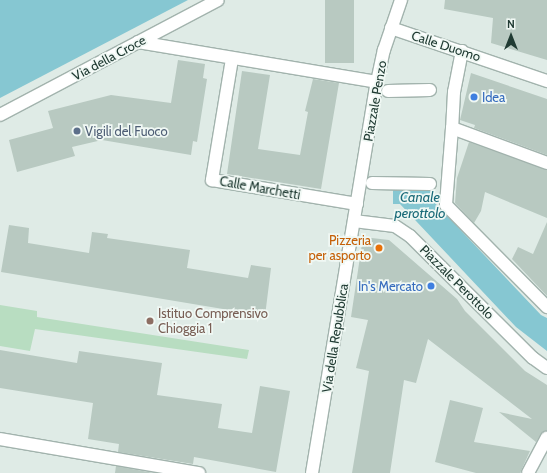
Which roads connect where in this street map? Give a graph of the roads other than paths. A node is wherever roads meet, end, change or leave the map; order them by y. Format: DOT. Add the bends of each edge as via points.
graph roads {
  1 [pos="218,0"];
  2 [pos="401,0"];
  3 [pos="391,28"];
  4 [pos="138,42"];
  5 [pos="462,51"];
  6 [pos="232,59"];
  7 [pos="547,81"];
  8 [pos="377,82"];
  9 [pos="391,90"];
  10 [pos="430,90"];
  11 [pos="0,115"];
  12 [pos="452,128"];
  13 [pos="547,163"];
  14 [pos="372,183"];
  15 [pos="430,184"];
  16 [pos="357,204"];
  17 [pos="354,221"];
  18 [pos="547,307"];
  19 [pos="547,368"];
  20 [pos="547,438"];
  21 [pos="0,439"];
  22 [pos="169,470"];
  23 [pos="199,473"];
  24 [pos="312,473"];
  25 [pos="528,473"];
  1 -- 4 [label="street, Via della Croce"];
  2 -- 3 [label="street, Piazzale Penzo"];
  3 -- 5 [label="street, Calle Duomo"];
  3 -- 8 [label="street, Piazzale Penzo"];
  4 -- 6 [label="street"];
  4 -- 11 [label="street, Via della Croce"];
  5 -- 7 [label="street, Calle Duomo"];
  5 -- 12 [label="street" via="454,92"];
  6 -- 8 [label="street"];
  6 -- 16 [label="street, Calle Marchetti" via="212,180"];
  8 -- 16 [label="street, Piazzale Penzo"];
  9 -- 10 [label="street"];
  12 -- 13 [label="street"];
  12 -- 18 [label="street" via="446,205"];
  14 -- 15 [label="street"];
  16 -- 17 [label="street, Via della Repubblica"];
  17 -- 19 [label="street, Piazzale Perottolo" via="395,226 410,236 533,358"];
  17 -- 24 [label="street, Via della Repubblica"];
  20 -- 25 [label="street"];
  21 -- 22 [label="street"];
  22 -- 23 [label="street"];
}
